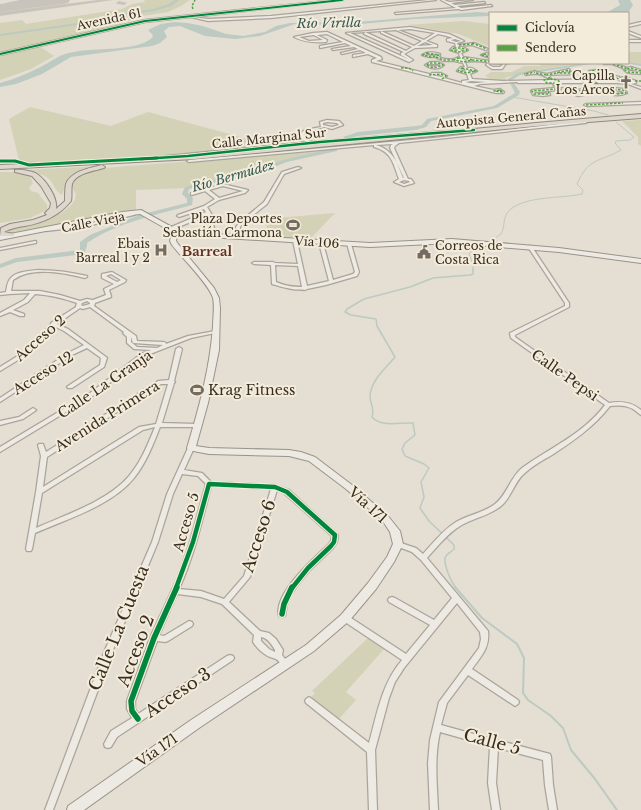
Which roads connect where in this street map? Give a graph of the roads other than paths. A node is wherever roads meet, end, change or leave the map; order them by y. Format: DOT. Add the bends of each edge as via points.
graph roads {
  1 [pos="342,0"];
  2 [pos="435,0"];
  3 [pos="442,0"];
  4 [pos="465,0"];
  5 [pos="472,0"];
  6 [pos="478,0"];
  7 [pos="448,3"];
  8 [pos="484,3"];
  9 [pos="299,4"];
  10 [pos="472,4"];
  11 [pos="454,6"];
  12 [pos="480,7"];
  13 [pos="306,8"];
  14 [pos="490,8"];
  15 [pos="460,9"];
  16 [pos="496,9"];
  17 [pos="311,10"];
  18 [pos="484,10"];
  19 [pos="316,12"];
  20 [pos="396,13"];
  21 [pos="190,16"];
  22 [pos="641,23"];
  23 [pos="629,26"];
  24 [pos="413,29"];
  25 [pos="396,30"];
  26 [pos="380,31"];
  27 [pos="362,32"];
  28 [pos="629,32"];
  29 [pos="438,33"];
  30 [pos="313,34"];
  31 [pos="300,36"];
  32 [pos="641,36"];
  33 [pos="432,37"];
  34 [pos="455,38"];
  35 [pos="339,39"];
  36 [pos="310,41"];
  37 [pos="326,41"];
  38 [pos="425,41"];
  39 [pos="641,41"];
  40 [pos="347,42"];
  41 [pos="629,42"];
  42 [pos="457,45"];
  43 [pos="321,46"];
  44 [pos="354,46"];
  45 [pos="415,47"];
  46 [pos="361,49"];
  47 [pos="487,49"];
  48 [pos="333,50"];
  49 [pos="406,52"];
  50 [pos="460,52"];
  51 [pos="342,53"];
  52 [pos="370,53"];
  53 [pos="489,53"];
  54 [pos="0,54"];
  55 [pos="354,56"];
  56 [pos="436,57"];
  57 [pos="489,57"];
  58 [pos="380,58"];
  59 [pos="462,58"];
  60 [pos="442,60"];
  61 [pos="454,60"];
  62 [pos="472,60"];
  63 [pos="483,60"];
  64 [pos="464,62"];
  65 [pos="438,63"];
  66 [pos="489,63"];
  67 [pos="489,64"];
  68 [pos="502,64"];
  69 [pos="616,64"];
  70 [pos="392,65"];
  71 [pos="466,68"];
  72 [pos="628,69"];
  73 [pos="641,72"];
  74 [pos="468,73"];
  75 [pos="557,73"];
  76 [pos="632,73"];
  77 [pos="526,74"];
  78 [pos="605,74"];
  79 [pos="547,75"];
  80 [pos="550,79"];
  81 [pos="628,79"];
  82 [pos="471,80"];
  83 [pos="617,80"];
  84 [pos="641,81"];
  85 [pos="456,82"];
  86 [pos="463,82"];
  87 [pos="480,82"];
  88 [pos="546,82"];
  89 [pos="559,82"];
  90 [pos="635,82"];
  91 [pos="554,84"];
  92 [pos="623,84"];
  93 [pos="629,84"];
  94 [pos="474,86"];
  95 [pos="641,87"];
  96 [pos="557,89"];
  97 [pos="618,89"];
  98 [pos="505,90"];
  99 [pos="548,91"];
  100 [pos="570,91"];
  101 [pos="641,103"];
  102 [pos="586,105"];
  103 [pos="641,118"];
  104 [pos="585,122"];
  105 [pos="323,126"];
  106 [pos="474,130"];
  107 [pos="320,142"];
  108 [pos="402,142"];
  109 [pos="290,145"];
  110 [pos="361,146"];
  111 [pos="226,156"];
  112 [pos="0,161"];
  113 [pos="16,161"];
  114 [pos="189,161"];
  115 [pos="65,164"];
  116 [pos="299,168"];
  117 [pos="0,169"];
  118 [pos="401,179"];
  119 [pos="406,179"];
  120 [pos="206,190"];
  121 [pos="192,194"];
  122 [pos="218,199"];
  123 [pos="205,207"];
  124 [pos="208,213"];
  125 [pos="179,216"];
  126 [pos="173,231"];
  127 [pos="0,232"];
  128 [pos="12,235"];
  129 [pos="213,236"];
  130 [pos="237,237"];
  131 [pos="295,241"];
  132 [pos="35,242"];
  133 [pos="321,243"];
  134 [pos="349,244"];
  135 [pos="530,247"];
  136 [pos="0,250"];
  137 [pos="641,261"];
  138 [pos="254,263"];
  139 [pos="273,263"];
  140 [pos="300,265"];
  141 [pos="85,277"];
  142 [pos="331,282"];
  143 [pos="117,284"];
  144 [pos="305,289"];
  145 [pos="34,292"];
  146 [pos="8,293"];
  147 [pos="0,294"];
  148 [pos="79,304"];
  149 [pos="92,304"];
  150 [pos="10,310"];
  151 [pos="0,315"];
  152 [pos="22,315"];
  153 [pos="53,324"];
  154 [pos="122,329"];
  155 [pos="215,332"];
  156 [pos="168,344"];
  157 [pos="86,346"];
  158 [pos="156,349"];
  159 [pos="180,349"];
  160 [pos="0,369"];
  161 [pos="172,382"];
  162 [pos="70,387"];
  163 [pos="0,400"];
  164 [pos="608,405"];
  165 [pos="33,410"];
  166 [pos="641,413"];
  167 [pos="0,423"];
  168 [pos="157,427"];
  169 [pos="197,428"];
  170 [pos="40,445"];
  171 [pos="191,448"];
  172 [pos="0,450"];
  173 [pos="44,456"];
  174 [pos="181,472"];
  175 [pos="209,484"];
  176 [pos="275,487"];
  177 [pos="40,492"];
  178 [pos="32,532"];
  179 [pos="398,544"];
  180 [pos="29,549"];
  181 [pos="423,558"];
  182 [pos="175,591"];
  183 [pos="456,599"];
  184 [pos="392,600"];
  185 [pos="225,602"];
  186 [pos="282,614"];
  187 [pos="345,618"];
  188 [pos="190,624"];
  189 [pos="434,624"];
  190 [pos="258,634"];
  191 [pos="154,638"];
  192 [pos="278,656"];
  193 [pos="230,658"];
  194 [pos="407,659"];
  195 [pos="286,665"];
  196 [pos="467,670"];
  197 [pos="309,701"];
  198 [pos="515,702"];
  199 [pos="138,719"];
  200 [pos="437,728"];
  201 [pos="494,742"];
  202 [pos="108,744"];
  203 [pos="371,750"];
  204 [pos="49,810"];
  205 [pos="73,810"];
  206 [pos="373,810"];
  207 [pos="434,810"];
  208 [pos="496,810"];
  209 [pos="553,810"];
  1 -- 9 [label="street, Avenida 61"];
  2 -- 19 [label="street"];
  3 -- 7 [label="street"];
  4 -- 5 [label="street"];
  4 -- 7 [label="street"];
  4 -- 10 [label="street"];
  6 -- 8 [label="street"];
  7 -- 11 [label="street"];
  8 -- 10 [label="street"];
  8 -- 14 [label="street"];
  9 -- 13 [label="street"];
  9 -- 21 [label="street, Avenida 61"];
  10 -- 11 [label="street"];
  10 -- 12 [label="street"];
  11 -- 15 [label="street"];
  12 -- 14 [label="street"];
  12 -- 15 [label="street"];
  14 -- 16 [label="street"];
  14 -- 18 [label="street"];
  15 -- 20 [label="street"];
  17 -- 19 [label="street"];
  19 -- 21 [label="street" via="271,17 200,19"];
  21 -- 54 [label="street, Avenida 61" via="144,20"];
  22 -- 23 [label="street"];
  24 -- 25 [label="street"];
  24 -- 29 [label="street"];
  24 -- 33 [label="street"];
  25 -- 26 [label="street"];
  25 -- 38 [label="street"];
  26 -- 27 [label="street"];
  26 -- 45 [label="street"];
  27 -- 49 [label="street"];
  27 -- 49 [label="street" via="347,33 399,58 412,60 402,55"];
  28 -- 32 [label="street"];
  29 -- 33 [label="street"];
  29 -- 34 [label="street"];
  30 -- 31 [label="street"];
  30 -- 35 [label="street" via="325,32"];
  30 -- 37 [label="street"];
  31 -- 36 [label="street"];
  31 -- 36 [label="street" via="294,37"];
  33 -- 38 [label="street"];
  34 -- 42 [label="street" via="463,41"];
  34 -- 42 [label="street" via="448,40"];
  35 -- 37 [label="street"];
  35 -- 40 [label="street"];
  36 -- 37 [label="street"];
  38 -- 45 [label="street"];
  38 -- 45 [label="street" via="436,46"];
  39 -- 41 [label="street"];
  40 -- 43 [label="street"];
  40 -- 44 [label="street"];
  42 -- 47 [label="street" via="473,44"];
  42 -- 50 [label="street"];
  42 -- 50 [label="street" via="451,50"];
  42 -- 50 [label="street" via="467,50"];
  44 -- 46 [label="street"];
  44 -- 48 [label="street"];
  45 -- 49 [label="street"];
  46 -- 51 [label="street"];
  46 -- 52 [label="street"];
  50 -- 59 [label="street"];
  52 -- 55 [label="street"];
  52 -- 58 [label="street"];
  53 -- 57 [label="street" via="482,55"];
  56 -- 56 [label="street" via="440,55 424,55 428,57"];
  56 -- 60 [label="street"];
  57 -- 63 [label="street"];
  58 -- 70 [label="street"];
  58 -- 70 [label="street" via="373,61"];
  59 -- 61 [label="street"];
  59 -- 62 [label="street"];
  59 -- 64 [label="street"];
  60 -- 61 [label="street"];
  60 -- 65 [label="street"];
  61 -- 64 [label="street"];
  62 -- 63 [label="street"];
  62 -- 64 [label="street"];
  63 -- 66 [label="street"];
  64 -- 71 [label="street"];
  65 -- 65 [label="street" via="430,63 426,65 443,65"];
  67 -- 68 [label="street" via="487,65 492,68 501,68 504,66"];
  69 -- 72 [label="street"];
  70 -- 85 [label="street"];
  71 -- 74 [label="street"];
  71 -- 74 [label="street" via="458,70"];
  71 -- 74 [label="street" via="476,71"];
  72 -- 73 [label="street"];
  72 -- 76 [label="street" via="625,70"];
  73 -- 76 [label="street"];
  74 -- 82 [label="street"];
  75 -- 79 [label="street"];
  76 -- 81 [label="street"];
  77 -- 79 [label="street"];
  78 -- 78 [label="street" via="607,73 604,70 590,71"];
  78 -- 83 [label="street"];
  79 -- 80 [label="street"];
  80 -- 88 [label="street" via="544,80"];
  80 -- 89 [label="street"];
  81 -- 83 [label="street"];
  81 -- 90 [label="street"];
  82 -- 86 [label="street"];
  82 -- 87 [label="street"];
  83 -- 89 [label="street"];
  83 -- 92 [label="street"];
  84 -- 90 [label="street"];
  85 -- 86 [label="street"];
  85 -- 94 [label="street"];
  86 -- 94 [label="street"];
  87 -- 88 [label="street"];
  87 -- 94 [label="street"];
  88 -- 89 [label="street"];
  88 -- 91 [label="street"];
  89 -- 91 [label="street"];
  90 -- 93 [label="street"];
  90 -- 95 [label="street"];
  91 -- 96 [label="street"];
  92 -- 93 [label="street"];
  92 -- 97 [label="street"];
  93 -- 95 [label="street"];
  94 -- 98 [label="street" via="496,92 494,91"];
  96 -- 99 [label="street"];
  96 -- 100 [label="street"];
  97 -- 97 [label="street" via="614,89 608,90 620,95 626,93"];
  99 -- 99 [label="street" via="538,89 532,91 534,94 543,95 549,94"];
  100 -- 100 [label="street" via="573,94 588,94 576,89"];
  101 -- 102 [label="street"];
  103 -- 104 [label="highway, Autopista General Cañas"];
  103 -- 106 [label="highway, Autopista General Cañas"];
  104 -- 108 [label="street"];
  104 -- 111 [label="highway, Autopista General Cañas"];
  105 -- 105 [label="street" via="335,128 341,124 330,121 322,122"];
  105 -- 107 [label="street" via="304,132 301,136 308,141"];
  105 -- 109 [label="street" via="301,132"];
  106 -- 107 [label="street, Calle Marginal Sur"];
  106 -- 115 [label="highway, Autopista General Cañas" via="222,155"];
  107 -- 109 [label="street, Calle Marginal Sur"];
  108 -- 110 [label="street"];
  108 -- 119 [label="street" via="393,145 392,148"];
  109 -- 115 [label="street, Calle Marginal Sur" via="201,155"];
  110 -- 114 [label="street"];
  110 -- 118 [label="street" via="378,147 389,151"];
  111 -- 114 [label="highway"];
  111 -- 117 [label="highway, Autopista General Cañas"];
  112 -- 113 [label="street"];
  113 -- 115 [label="street" via="26,164"];
  113 -- 117 [label="street" via="14,166"];
  114 -- 127 [label="highway" via="108,166 84,172 70,182 68,200 59,209 38,221 8,227"];
  115 -- 117 [label="highway, Autopista General Cañas"];
  116 -- 130 [label="street" via="282,174 266,203 238,227"];
  117 -- 127 [label="highway" via="36,175 44,184 54,204 50,212"];
  118 -- 119 [label="street"];
  118 -- 119 [label="street" via="396,183 412,183"];
  120 -- 121 [label="street"];
  120 -- 122 [label="street"];
  120 -- 122 [label="street" via="223,185 246,191"];
  122 -- 123 [label="street"];
  123 -- 124 [label="street"];
  123 -- 125 [label="street"];
  124 -- 126 [label="street"];
  124 -- 129 [label="street"];
  126 -- 128 [label="main road, Vía 106" via="142,212"];
  126 -- 129 [label="main road, Vía 106"];
  126 -- 155 [label="main road" via="175,245 214,293 217,308"];
  127 -- 128 [label="highway"];
  129 -- 130 [label="main road, Vía 106"];
  130 -- 131 [label="main road, Vía 106"];
  131 -- 133 [label="main road, Vía 106"];
  131 -- 140 [label="street"];
  132 -- 136 [label="street"];
  133 -- 134 [label="main road, Vía 106"];
  133 -- 142 [label="street"];
  134 -- 135 [label="main road, Vía 106" via="387,245 452,241"];
  134 -- 142 [label="street" via="357,272 355,275"];
  135 -- 137 [label="main road, Vía 106"];
  135 -- 164 [label="street, Calle Pepsi" via="567,303 567,307 512,334 512,338"];
  138 -- 139 [label="street"];
  139 -- 140 [label="street"];
  139 -- 144 [label="street" via="274,283"];
  140 -- 144 [label="street"];
  141 -- 146 [label="street" via="58,271 28,273 13,278"];
  142 -- 144 [label="street"];
  143 -- 149 [label="street" via="106,289 108,296"];
  145 -- 146 [label="street"];
  145 -- 148 [label="street" via="64,296"];
  145 -- 150 [label="street" via="26,301"];
  146 -- 147 [label="street"];
  148 -- 149 [label="street"];
  148 -- 149 [label="street" via="87,300"];
  148 -- 153 [label="street, Acceso 2"];
  149 -- 154 [label="street"];
  150 -- 151 [label="street"];
  150 -- 152 [label="street"];
  153 -- 157 [label="street" via="66,330"];
  153 -- 160 [label="street, Acceso 2" via="26,353"];
  154 -- 156 [label="street" via="134,337 135,342"];
  154 -- 158 [label="street" via="133,346"];
  155 -- 156 [label="street, Calle La Granja"];
  155 -- 169 [label="main road" via="215,350"];
  156 -- 158 [label="street, Calle La Granja"];
  157 -- 162 [label="street" via="104,358 104,362 98,370"];
  157 -- 163 [label="street, Acceso 12"];
  158 -- 172 [label="street, Calle La Granja" via="143,355 92,394"];
  159 -- 161 [label="street"];
  161 -- 168 [label="street"];
  161 -- 173 [label="street, Avenida Primera" via="160,382"];
  164 -- 166 [label="street" via="625,403 633,405"];
  164 -- 181 [label="street, Calle Pepsi" via="602,415 568,442 522,472 505,500 496,507 457,525"];
  165 -- 167 [label="street" via="21,418"];
  168 -- 169 [label="street"];
  168 -- 177 [label="street" via="147,426 135,431"];
  168 -- 178 [label="street" via="137,470 128,482 107,497"];
  169 -- 171 [label="main road"];
  170 -- 173 [label="street"];
  171 -- 174 [label="street, Calle La Cuesta"];
  171 -- 179 [label="main road, Vía 171" via="209,451 289,453 312,459 385,518 396,531"];
  173 -- 177 [label="street"];
  174 -- 175 [label="street" via="200,474"];
  174 -- 204 [label="street, Calle La Cuesta" via="170,494 155,542 109,650"];
  175 -- 176 [label="street, Acceso 5"];
  175 -- 182 [label="street, Acceso 5"];
  176 -- 185 [label="street, Acceso 6" via="247,577"];
  176 -- 186 [label="street, Acceso 5" via="287,492 335,535 331,546 287,594"];
  177 -- 178 [label="street"];
  178 -- 180 [label="street"];
  179 -- 181 [label="street" via="414,550"];
  179 -- 187 [label="main road, Vía 171" via="372,586"];
  181 -- 183 [label="street"];
  182 -- 185 [label="street" via="201,594"];
  182 -- 191 [label="street, Acceso 2"];
  183 -- 189 [label="street"];
  183 -- 196 [label="street" via="484,631 482,649"];
  184 -- 189 [label="street"];
  185 -- 190 [label="street"];
  187 -- 194 [label="street"];
  187 -- 195 [label="main road, Vía 171"];
  188 -- 191 [label="street" via="165,639"];
  189 -- 194 [label="street"];
  190 -- 192 [label="street" via="266,635 273,641 279,650"];
  190 -- 192 [label="street" via="257,642 272,656"];
  191 -- 199 [label="street, Acceso 2" via="131,701 130,708"];
  192 -- 195 [label="street"];
  193 -- 199 [label="street, Acceso 3"];
  194 -- 203 [label="street" via="392,681 385,698"];
  195 -- 205 [label="main road, Vía 171" via="195,724"];
  196 -- 198 [label="street"];
  196 -- 200 [label="street" via="443,702"];
  197 -- 203 [label="street"];
  199 -- 202 [label="street, Acceso 3" via="114,734"];
  200 -- 201 [label="street, Calle 5"];
  200 -- 207 [label="street" via="432,763"];
  201 -- 208 [label="street" via="492,784"];
  201 -- 209 [label="street, Calle 5" via="547,757"];
  203 -- 206 [label="street"];
}
